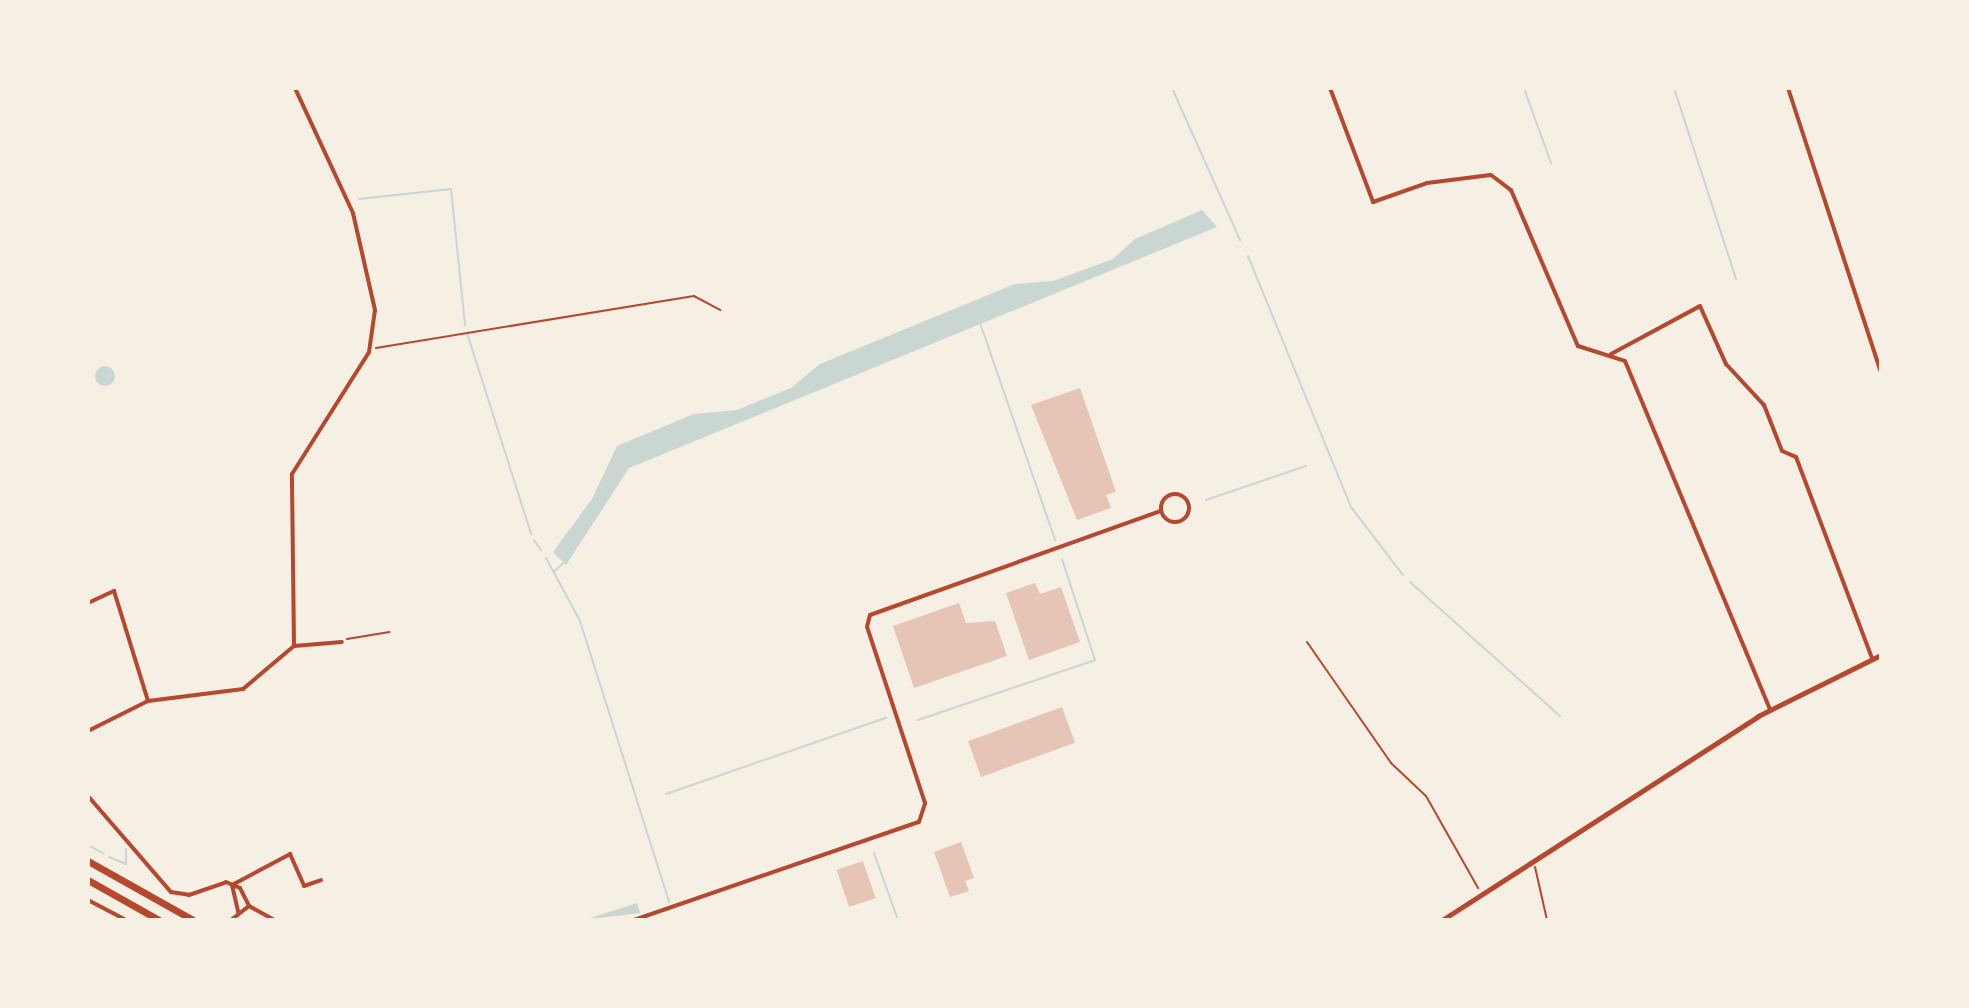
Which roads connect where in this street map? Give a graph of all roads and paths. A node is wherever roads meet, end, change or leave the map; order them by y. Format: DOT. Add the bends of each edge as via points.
graph roads {
  1 [pos="295,88"];
  2 [pos="1330,88"];
  3 [pos="1788,88"];
  4 [pos="720,310"];
  5 [pos="369,348"];
  6 [pos="1611,354"];
  7 [pos="1881,372"];
  8 [pos="1161,511"];
  9 [pos="88,603"];
  10 [pos="389,632"];
  11 [pos="342,642"];
  12 [pos="1307,642"];
  13 [pos="294,646"];
  14 [pos="1881,655"];
  15 [pos="1872,658"];
  16 [pos="148,701"];
  17 [pos="1770,710"];
  18 [pos="88,731"];
  19 [pos="88,796"];
  20 [pos="88,861"];
  21 [pos="1534,861"];
  22 [pos="88,880"];
  23 [pos="321,880"];
  24 [pos="232,885"];
  25 [pos="1483,896"];
  26 [pos="88,900"];
  27 [pos="249,906"];
  28 [pos="238,912"];
  29 [pos="126,920"];
  30 [pos="159,920"];
  31 [pos="193,920"];
  32 [pos="231,920"];
  33 [pos="274,920"];
  34 [pos="634,920"];
  35 [pos="1442,920"];
  36 [pos="1547,920"];
  1 -- 5 [label="street" via="353,213 374,297"];
  2 -- 6 [label="street" via="1373,202 1427,183 1491,175 1504,180 1578,346"];
  3 -- 7 [label="street"];
  4 -- 5 [label="path" via="694,296 474,328 396,350"];
  5 -- 13 [label="street" via="292,474"];
  6 -- 15 [label="street" via="1700,306 1726,364 1764,405 1782,451 1796,457"];
  6 -- 17 [label="street" via="1625,361"];
  8 -- 8 [label="street" via="1180,521 1188,506 1169,495"];
  8 -- 34 [label="street" via="870,615 867,627 925,803 919,822"];
  9 -- 16 [label="street" via="114,591"];
  10 -- 11 [label="path"];
  11 -- 13 [label="street"];
  12 -- 25 [label="path" via="1391,763 1426,796"];
  13 -- 16 [label="street" via="236,692"];
  14 -- 15 [label="street"];
  15 -- 17 [label="street"];
  16 -- 18 [label="street"];
  17 -- 21 [label="street"];
  19 -- 24 [label="street" via="171,892"];
  20 -- 31 [label="highway"];
  21 -- 25 [label="street"];
  21 -- 36 [label="path"];
  22 -- 30 [label="highway"];
  23 -- 24 [label="street" via="304,886 290,854"];
  24 -- 27 [label="street"];
  24 -- 28 [label="street"];
  25 -- 35 [label="street"];
  26 -- 29 [label="street"];
  27 -- 28 [label="street"];
  27 -- 33 [label="street"];
  28 -- 32 [label="street"];
}
